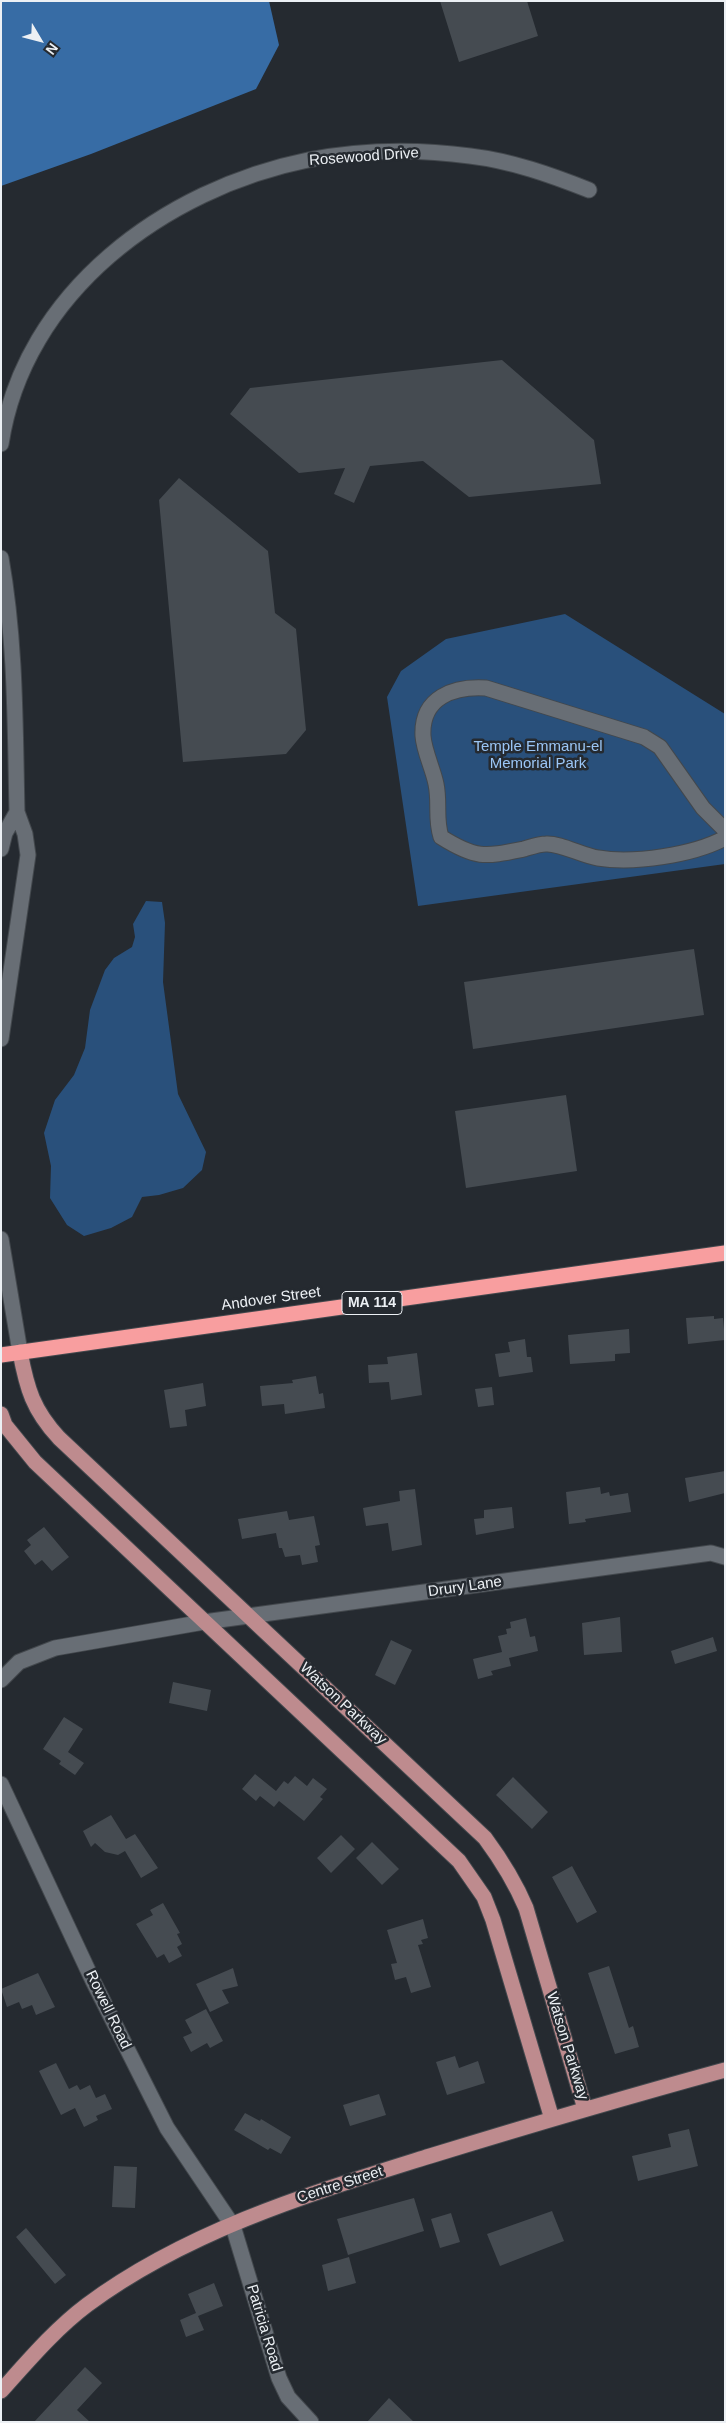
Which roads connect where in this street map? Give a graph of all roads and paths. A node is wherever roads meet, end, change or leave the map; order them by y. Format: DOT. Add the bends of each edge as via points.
graph roads {
  1 [pos="589,190"];
  2 [pos="1,444"];
  3 [pos="1,558"];
  4 [pos="17,812"];
  5 [pos="725,830"];
  6 [pos="725,838"];
  7 [pos="1,849"];
  8 [pos="1,1040"];
  9 [pos="1,1239"];
  10 [pos="725,1253"];
  11 [pos="20,1352"];
  12 [pos="1,1355"];
  13 [pos="1,1414"];
  14 [pos="725,1557"];
  15 [pos="251,1617"];
  16 [pos="204,1622"];
  17 [pos="1,1680"];
  18 [pos="1,1784"];
  19 [pos="725,2070"];
  20 [pos="585,2109"];
  21 [pos="552,2118"];
  22 [pos="233,2226"];
  23 [pos="1,2391"];
  24 [pos="311,2422"];
  1 -- 2 [label="street, Rosewood Drive" via="551,175 471,156 398,152 308,160 210,192 143,229 114,251 62,304 40,337 22,374 6,414"];
  3 -- 4 [label="street" via="13,648"];
  4 -- 7 [label="street" via="5,833"];
  4 -- 8 [label="street" via="28,855"];
  5 -- 6 [label="street" via="703,808 660,747 644,736 486,688 466,687 448,692 427,714 423,736 437,787 436,822 441,837 471,854 490,855 548,844 598,858 634,859 679,854 711,846"];
  9 -- 11 [label="street"];
  10 -- 11 [label="highway, Andover Street / MA 114"];
  11 -- 12 [label="highway, Andover Street / MA 114"];
  11 -- 15 [label="main road, Watson Parkway" via="27,1388 47,1425"];
  13 -- 16 [label="main road" via="5,1425 35,1462"];
  14 -- 15 [label="street, Drury Lane" via="712,1553"];
  15 -- 16 [label="street, Drury Lane"];
  15 -- 20 [label="main road, Watson Parkway" via="485,1838 501,1859 526,1908"];
  16 -- 17 [label="street" via="55,1648 19,1662"];
  16 -- 21 [label="main road" via="460,1861 473,1879 493,1920"];
  18 -- 22 [label="street, Rowell Road" via="93,1982 167,2128"];
  19 -- 20 [label="main road, Centre Street"];
  20 -- 21 [label="main road, Centre Street"];
  21 -- 22 [label="main road, Centre Street" via="272,2208"];
  22 -- 23 [label="main road, Centre Street" via="179,2249 86,2305"];
  22 -- 24 [label="street, Patricia Road" via="279,2378 288,2397"];
}
